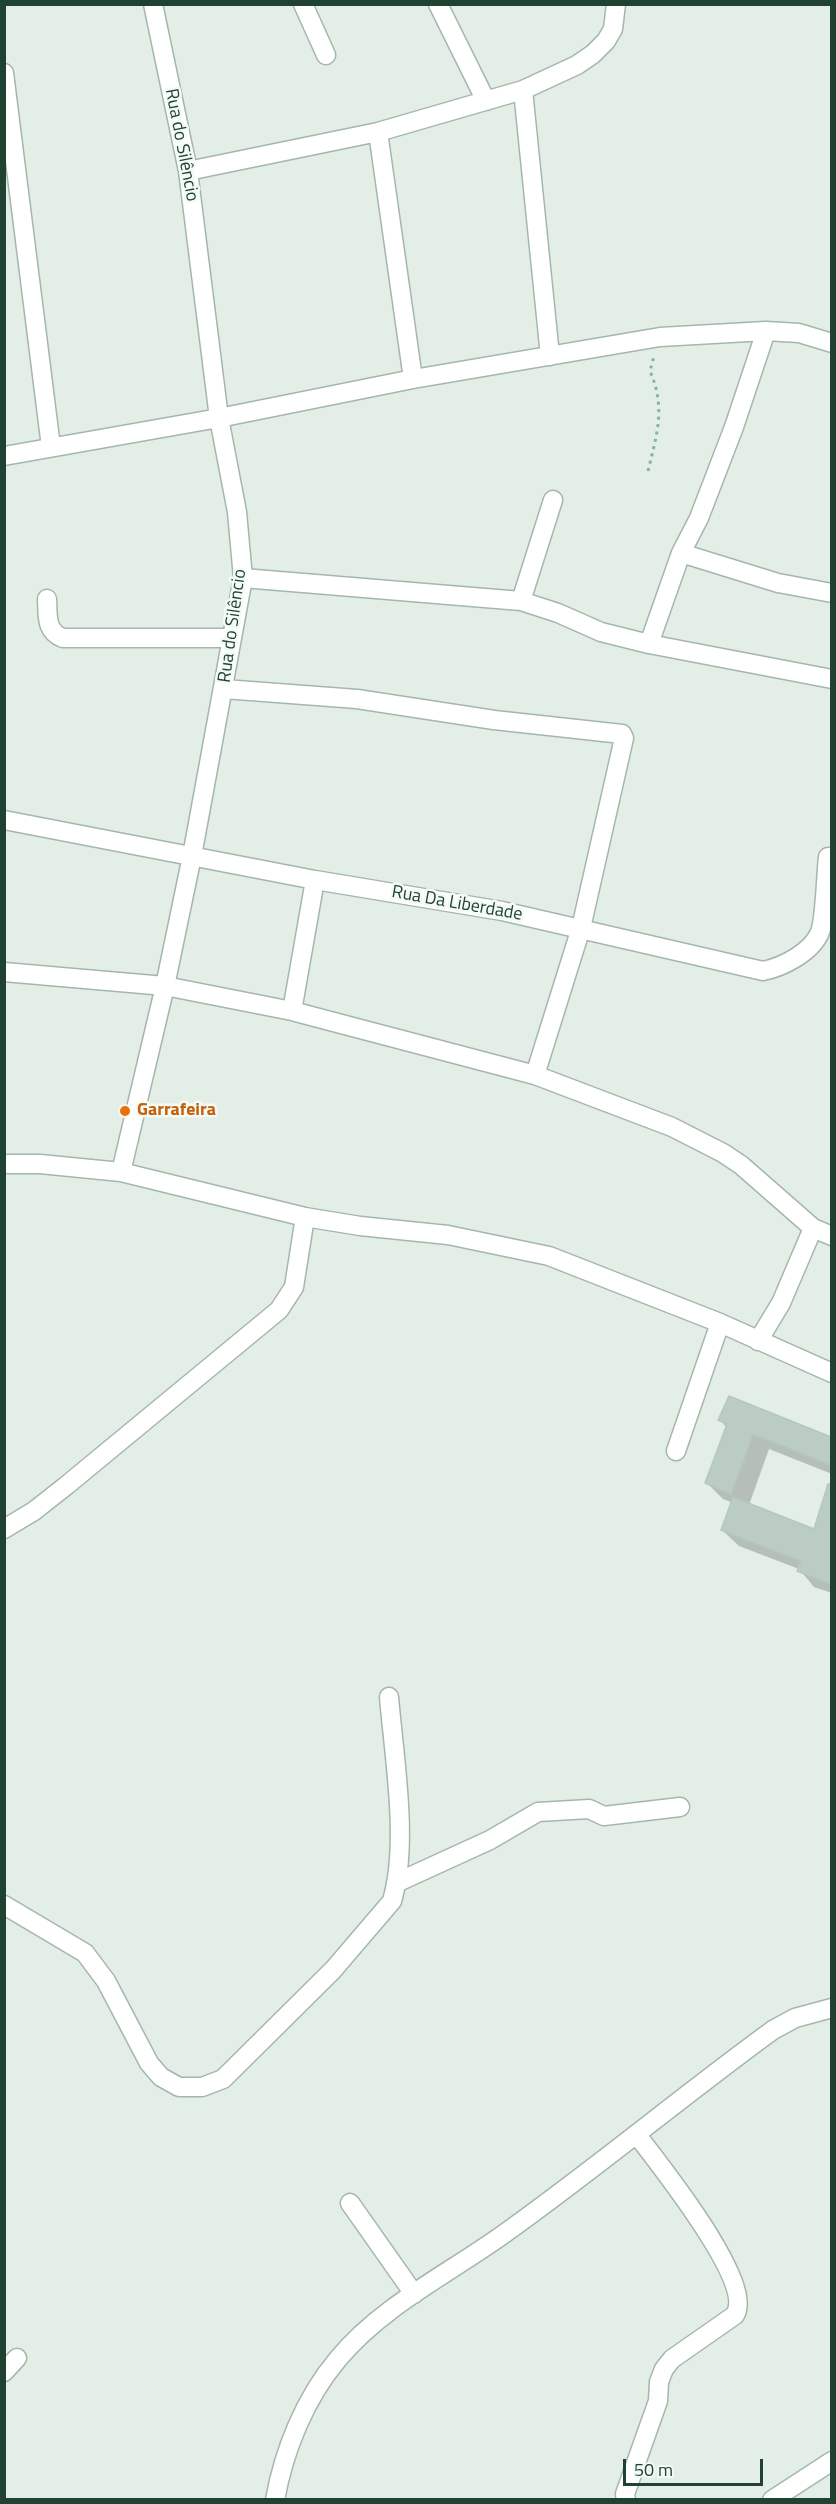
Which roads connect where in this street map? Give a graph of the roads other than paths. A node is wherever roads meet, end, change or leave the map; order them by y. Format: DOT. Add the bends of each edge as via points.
graph roads {
  1 [pos="153,4"];
  2 [pos="303,4"];
  3 [pos="438,4"];
  4 [pos="616,4"];
  5 [pos="326,55"];
  6 [pos="4,73"];
  7 [pos="523,90"];
  8 [pos="486,101"];
  9 [pos="378,132"];
  10 [pos="188,171"];
  11 [pos="766,331"];
  12 [pos="831,343"];
  13 [pos="550,356"];
  14 [pos="413,380"];
  15 [pos="219,418"];
  16 [pos="51,447"];
  17 [pos="4,456"];
  18 [pos="553,500"];
  19 [pos="681,553"];
  20 [pos="243,578"];
  21 [pos="831,592"];
  22 [pos="47,599"];
  23 [pos="521,601"];
  24 [pos="232,638"];
  25 [pos="649,644"];
  26 [pos="831,679"];
  27 [pos="224,689"];
  28 [pos="4,820"];
  29 [pos="192,856"];
  30 [pos="828,857"];
  31 [pos="315,880"];
  32 [pos="581,928"];
  33 [pos="4,972"];
  34 [pos="165,986"];
  35 [pos="292,1011"];
  36 [pos="535,1075"];
  37 [pos="4,1164"];
  38 [pos="121,1172"];
  39 [pos="305,1217"];
  40 [pos="813,1228"];
  41 [pos="831,1236"];
  42 [pos="720,1323"];
  43 [pos="758,1341"];
  44 [pos="831,1373"];
  45 [pos="676,1451"];
  46 [pos="4,1529"];
  47 [pos="389,1697"];
  48 [pos="680,1807"];
  49 [pos="396,1883"];
  50 [pos="4,1905"];
  51 [pos="831,2008"];
  52 [pos="637,2135"];
  53 [pos="350,2203"];
  54 [pos="414,2294"];
  55 [pos="17,2358"];
  56 [pos="4,2372"];
  57 [pos="831,2461"];
  58 [pos="275,2499"];
  59 [pos="626,2499"];
  60 [pos="772,2499"];
  1 -- 10 [label="street, Rua do Silêncio"];
  2 -- 5 [label="street"];
  3 -- 8 [label="street"];
  4 -- 7 [label="street" via="613,29 593,54"];
  6 -- 16 [label="street"];
  7 -- 8 [label="street"];
  7 -- 13 [label="street"];
  8 -- 9 [label="street"];
  9 -- 10 [label="street"];
  9 -- 14 [label="street"];
  10 -- 15 [label="street, Rua do Silêncio"];
  11 -- 12 [label="street" via="799,333"];
  11 -- 13 [label="street" via="660,337"];
  11 -- 19 [label="street" via="724,455"];
  13 -- 14 [label="street"];
  14 -- 15 [label="street"];
  15 -- 16 [label="street"];
  15 -- 20 [label="street, Rua do Silêncio" via="237,512"];
  16 -- 17 [label="street"];
  18 -- 23 [label="street"];
  19 -- 21 [label="street" via="778,583"];
  19 -- 25 [label="street"];
  20 -- 23 [label="street"];
  20 -- 24 [label="street, Rua do Silêncio"];
  22 -- 24 [label="street" via="50,628 63,638"];
  23 -- 25 [label="street" via="601,632"];
  24 -- 27 [label="street, Rua do Silêncio"];
  25 -- 26 [label="street"];
  27 -- 29 [label="street, Rua do Silêncio"];
  27 -- 32 [label="street" via="357,699 622,734"];
  28 -- 29 [label="street, Rua Da Liberdade"];
  29 -- 31 [label="street, Rua Da Liberdade"];
  29 -- 34 [label="street, Rua do Silêncio"];
  30 -- 32 [label="street, Rua Da Liberdade" via="820,932 800,953 775,969 764,970"];
  31 -- 32 [label="street, Rua Da Liberdade"];
  31 -- 35 [label="street"];
  32 -- 36 [label="street"];
  33 -- 34 [label="street"];
  34 -- 35 [label="street"];
  34 -- 38 [label="street, Rua do Silêncio"];
  35 -- 36 [label="street"];
  36 -- 40 [label="street" via="672,1127 723,1153 741,1164"];
  37 -- 38 [label="street"];
  38 -- 39 [label="street"];
  39 -- 42 [label="street" via="448,1235 549,1256"];
  39 -- 46 [label="street" via="294,1287 279,1310 67,1485"];
  40 -- 41 [label="street"];
  40 -- 43 [label="street" via="786,1293"];
  42 -- 43 [label="street"];
  42 -- 45 [label="street"];
  43 -- 44 [label="street"];
  47 -- 49 [label="street" via="400,1838"];
  48 -- 49 [label="street" via="604,1816 589,1809 538,1812 490,1840"];
  49 -- 50 [label="street" via="393,1901 333,1970 223,2079 202,2087 179,2087 161,2077 149,2063 106,1981 85,1953"];
  51 -- 52 [label="street" via="813,2011 773,2030"];
  52 -- 54 [label="street"];
  52 -- 59 [label="street" via="713,2240 739,2300 735,2315 672,2359 664,2369 658,2402"];
  53 -- 54 [label="street"];
  54 -- 58 [label="street" via="360,2335 337,2360 292,2439"];
  55 -- 56 [label="street"];
  57 -- 60 [label="street"];
}
